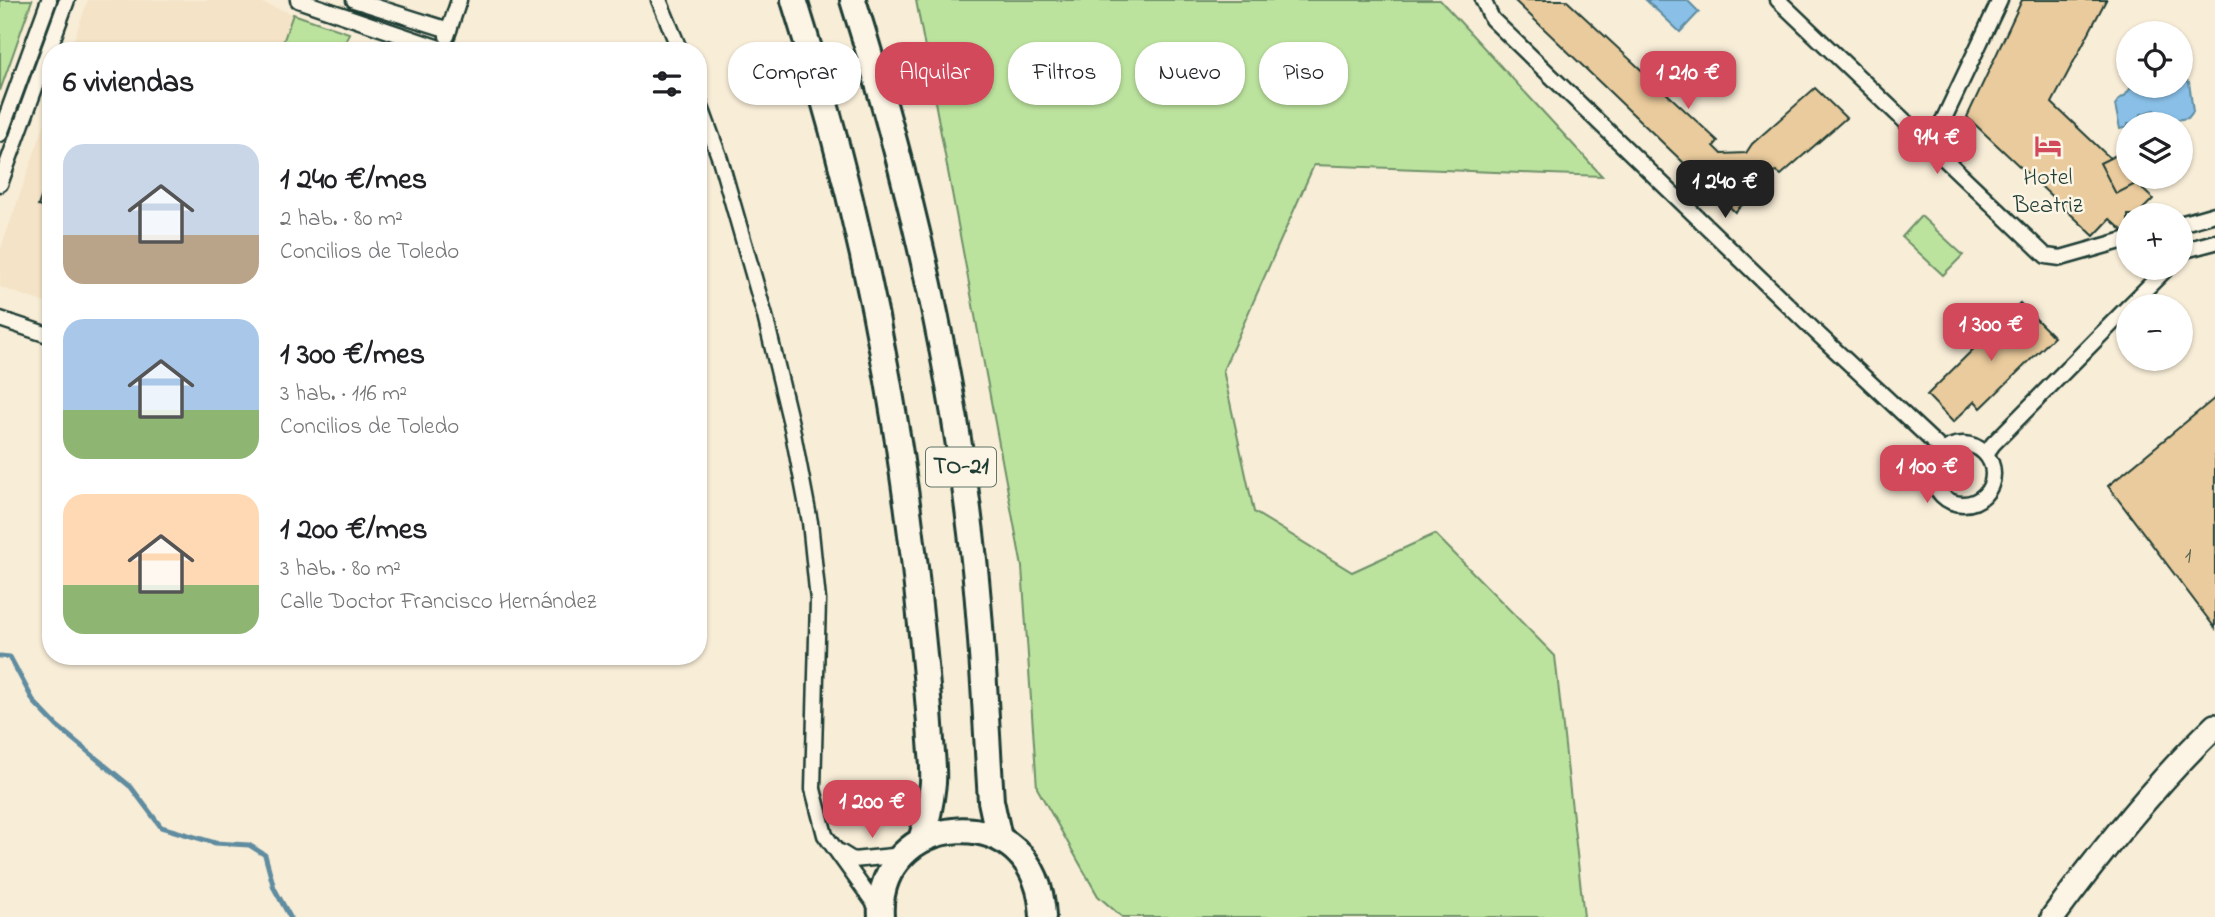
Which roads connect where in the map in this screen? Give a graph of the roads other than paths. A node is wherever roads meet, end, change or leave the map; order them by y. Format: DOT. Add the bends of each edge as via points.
graph roads {
  1 [pos="49,0"];
  2 [pos="67,0"];
  3 [pos="298,0"];
  4 [pos="354,0"];
  5 [pos="459,0"];
  6 [pos="659,0"];
  7 [pos="793,0"];
  8 [pos="853,0"];
  9 [pos="1483,0"];
  10 [pos="1778,0"];
  11 [pos="2000,0"];
  12 [pos="449,30"];
  13 [pos="52,42"];
  14 [pos="419,42"];
  15 [pos="445,42"];
  16 [pos="676,42"];
  17 [pos="42,69"];
  18 [pos="707,124"];
  19 [pos="0,134"];
  20 [pos="1931,146"];
  21 [pos="0,184"];
  22 [pos="2215,214"];
  23 [pos="2193,220"];
  24 [pos="2116,242"];
  25 [pos="2215,242"];
  26 [pos="2193,248"];
  27 [pos="2155,280"];
  28 [pos="2142,294"];
  29 [pos="0,319"];
  30 [pos="2116,320"];
  31 [pos="42,333"];
  32 [pos="1943,452"];
  33 [pos="1986,454"];
  34 [pos="2215,726"];
  35 [pos="999,838"];
  36 [pos="912,848"];
  37 [pos="835,849"];
  38 [pos="1046,911"];
  39 [pos="881,915"];
  40 [pos="2053,917"];
  1 -- 19 [label="street"];
  2 -- 13 [label="street"];
  3 -- 14 [label="street"];
  4 -- 12 [label="street"];
  5 -- 12 [label="street"];
  6 -- 16 [label="street"];
  7 -- 36 [label="highway, TO-21" via="852,203 900,438 915,552 933,781 928,816"];
  8 -- 35 [label="highway, TO-21" via="901,163 950,390 975,566 991,801"];
  9 -- 32 [label="street" via="1492,19"];
  10 -- 20 [label="street"];
  11 -- 20 [label="street"];
  12 -- 15 [label="street"];
  17 -- 21 [label="street"];
  18 -- 37 [label="street" via="765,316 807,509 818,600 813,789 825,835"];
  20 -- 24 [label="street" via="2046,256 2061,258"];
  22 -- 23 [label="street"];
  25 -- 26 [label="street"];
  27 -- 28 [label="street"];
  29 -- 31 [label="street"];
  30 -- 33 [label="street"];
  32 -- 33 [label="street" via="1960,444"];
  32 -- 33 [label="street" via="1934,467 1936,486 1957,503 1975,501 1989,489 1993,471"];
  34 -- 40 [label="main road" via="2142,803"];
  35 -- 36 [label="highway" via="952,830"];
  35 -- 38 [label="highway" via="1020,853 1035,874"];
  36 -- 37 [label="street" via="853,860"];
  36 -- 39 [label="highway, TO-21" via="891,872"];
  37 -- 39 [label="street"];
}
